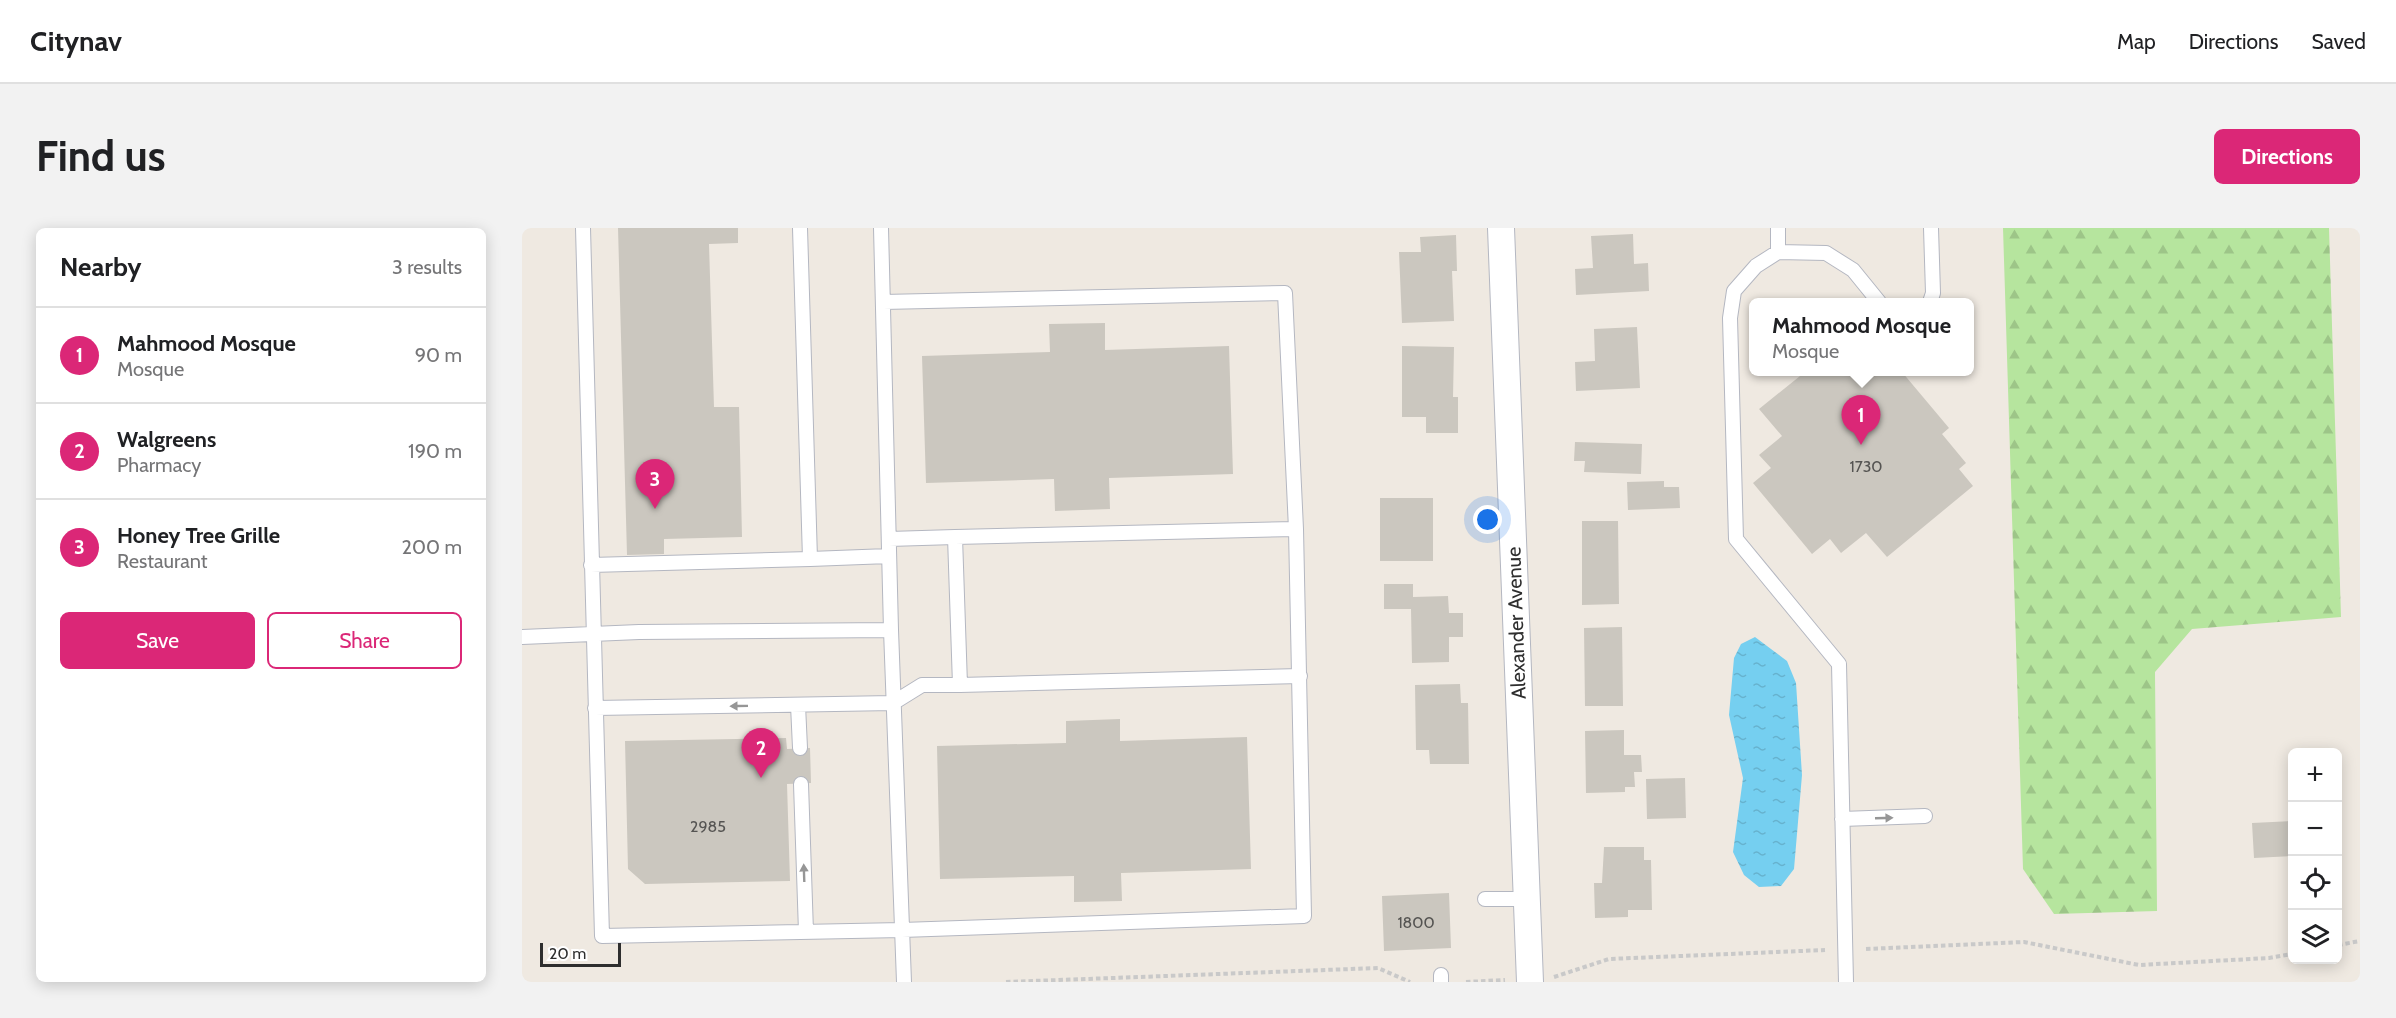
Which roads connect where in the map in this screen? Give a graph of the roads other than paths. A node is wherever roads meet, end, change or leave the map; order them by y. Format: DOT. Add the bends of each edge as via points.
graph roads {
  1 [pos="583,228"];
  2 [pos="800,228"];
  3 [pos="881,228"];
  4 [pos="1501,228"];
  5 [pos="1778,228"];
  6 [pos="1931,228"];
  7 [pos="1778,252"];
  8 [pos="1875,298"];
  9 [pos="1932,298"];
  10 [pos="883,302"];
  11 [pos="1296,529"];
  12 [pos="955,537"];
  13 [pos="889,538"];
  14 [pos="889,556"];
  15 [pos="810,559"];
  16 [pos="591,565"];
  17 [pos="891,630"];
  18 [pos="593,633"];
  19 [pos="522,637"];
  20 [pos="1300,676"];
  21 [pos="960,685"];
  22 [pos="893,703"];
  23 [pos="798,705"];
  24 [pos="595,708"];
  25 [pos="800,748"];
  26 [pos="801,784"];
  27 [pos="1925,816"];
  28 [pos="1842,819"];
  29 [pos="1485,899"];
  30 [pos="1526,899"];
  31 [pos="902,930"];
  32 [pos="806,932"];
  33 [pos="1531,979"];
  34 [pos="904,982"];
  35 [pos="1846,982"];
  1 -- 16 [label="lane"];
  2 -- 15 [label="lane"];
  3 -- 10 [label="lane"];
  4 -- 30 [label="street, Alexander Avenue"];
  5 -- 7 [label="lane"];
  6 -- 9 [label="lane"];
  7 -- 8 [label="lane" via="1826,253 1854,270"];
  7 -- 28 [label="lane" via="1756,266 1734,291 1730,318 1736,538 1839,664"];
  10 -- 11 [label="lane" via="1285,293"];
  10 -- 13 [label="lane"];
  11 -- 12 [label="lane"];
  11 -- 20 [label="lane"];
  12 -- 13 [label="lane"];
  12 -- 21 [label="lane"];
  13 -- 14 [label="lane"];
  14 -- 15 [label="lane"];
  14 -- 17 [label="lane"];
  15 -- 16 [label="lane"];
  16 -- 18 [label="lane"];
  17 -- 18 [label="lane"];
  17 -- 22 [label="lane"];
  18 -- 19 [label="lane"];
  18 -- 24 [label="lane"];
  20 -- 21 [label="lane"];
  20 -- 31 [label="lane" via="1304,916"];
  21 -- 22 [label="lane" via="922,685"];
  22 -- 23 [label="lane"];
  22 -- 31 [label="lane"];
  23 -- 24 [label="lane, one-way"];
  23 -- 25 [label="lane"];
  24 -- 32 [label="lane" via="602,936"];
  32 -- 26 [label="lane, one-way"];
  28 -- 27 [label="lane, one-way"];
  28 -- 35 [label="lane"];
  29 -- 30 [label="lane"];
  30 -- 33 [label="street, Alexander Avenue"];
  31 -- 32 [label="lane"];
  31 -- 34 [label="lane"];
}
